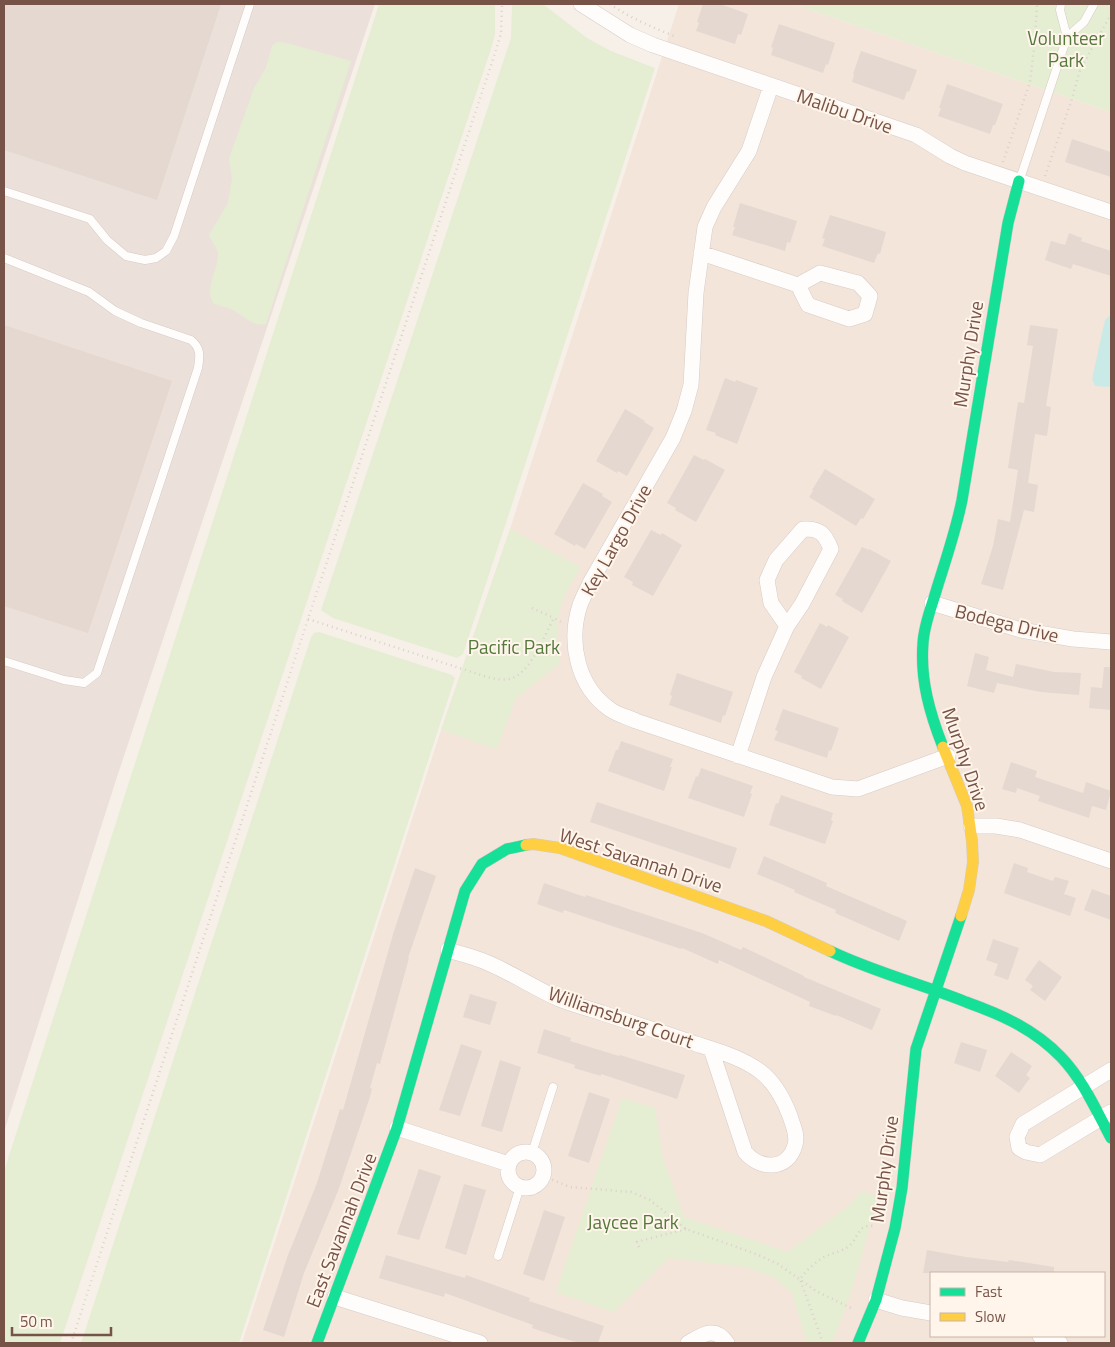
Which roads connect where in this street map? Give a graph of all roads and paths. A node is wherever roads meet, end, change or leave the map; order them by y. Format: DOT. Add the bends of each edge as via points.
graph roads {
  1 [pos="250,4"];
  2 [pos="502,4"];
  3 [pos="581,4"];
  4 [pos="610,4"];
  5 [pos="1037,4"];
  6 [pos="1061,4"];
  7 [pos="1094,4"];
  8 [pos="1111,14"];
  9 [pos="674,36"];
  10 [pos="1067,36"];
  11 [pos="771,86"];
  12 [pos="998,175"];
  13 [pos="1019,181"];
  14 [pos="1041,189"];
  15 [pos="4,191"];
  16 [pos="1111,212"];
  17 [pos="701,253"];
  18 [pos="4,258"];
  19 [pos="798,284"];
  20 [pos="932,603"];
  21 [pos="532,608"];
  22 [pos="308,618"];
  23 [pos="554,618"];
  24 [pos="787,626"];
  25 [pos="576,628"];
  26 [pos="1111,642"];
  27 [pos="4,660"];
  28 [pos="738,756"];
  29 [pos="948,756"];
  30 [pos="971,826"];
  31 [pos="1111,861"];
  32 [pos="448,950"];
  33 [pos="936,990"];
  34 [pos="711,1049"];
  35 [pos="1111,1070"];
  36 [pos="1083,1086"];
  37 [pos="553,1087"];
  38 [pos="1106,1115"];
  39 [pos="397,1128"];
  40 [pos="1111,1138"];
  41 [pos="532,1153"];
  42 [pos="509,1164"];
  43 [pos="543,1176"];
  44 [pos="520,1187"];
  45 [pos="873,1226"];
  46 [pos="686,1229"];
  47 [pos="639,1247"];
  48 [pos="498,1256"];
  49 [pos="800,1279"];
  50 [pos="336,1297"];
  51 [pos="876,1300"];
  52 [pos="854,1310"];
  53 [pos="930,1314"];
  54 [pos="1043,1337"];
  55 [pos="71,1343"];
  56 [pos="317,1343"];
  57 [pos="480,1343"];
  58 [pos="688,1343"];
  59 [pos="727,1343"];
  60 [pos="823,1343"];
  61 [pos="858,1343"];
  62 [pos="1060,1343"];
  1 -- 15 [label="lane" via="174,236 166,251 145,260 126,256 90,220"];
  2 -- 22 [label="path" via="501,34"];
  3 -- 11 [label="street, Malibu Drive" via="630,36"];
  4 -- 9 [label="path"];
  5 -- 12 [label="path" via="1030,82"];
  6 -- 10 [label="lane"];
  7 -- 10 [label="lane" via="1084,22"];
  8 -- 14 [label="path" via="1080,70"];
  10 -- 13 [label="lane"];
  11 -- 12 [label="street, Malibu Drive" via="916,135 950,156"];
  11 -- 17 [label="street, Key Largo Drive" via="749,151 705,227"];
  12 -- 13 [label="street, Malibu Drive"];
  13 -- 14 [label="street, Malibu Drive"];
  13 -- 20 [label="street, Murphy Drive" via="1008,223 958,519"];
  14 -- 16 [label="street, Malibu Drive"];
  17 -- 19 [label="street"];
  17 -- 25 [label="street, Key Largo Drive" via="691,385 684,411 673,438 590,583 580,605"];
  18 -- 27 [label="lane" via="89,292 115,311 141,323 191,340 200,351 195,377 97,673 84,683 64,680"];
  20 -- 26 [label="street, Bodega Drive" via="1021,630"];
  20 -- 29 [label="street, Murphy Drive" via="923,643 923,673 931,716"];
  21 -- 23 [label="path"];
  22 -- 23 [label="path" via="499,679 517,677 527,667"];
  22 -- 55 [label="path"];
  23 -- 25 [label="path"];
  24 -- 24 [label="street" via="831,549 826,536 813,529 803,530 776,560 767,580 771,604"];
  24 -- 28 [label="street" via="764,677"];
  25 -- 28 [label="street, Key Largo Drive" via="575,650 581,674 594,695 612,710"];
  28 -- 29 [label="street, Key Largo Drive" via="832,787 858,789"];
  29 -- 30 [label="street, Murphy Drive"];
  30 -- 31 [label="street" via="1020,830"];
  30 -- 33 [label="street, Murphy Drive" via="973,862 969,890"];
  32 -- 33 [label="street, West Savannah Drive" via="465,891 482,864 507,849 533,844 560,848 766,921 855,963"];
  32 -- 34 [label="street, Williamsburg Court" via="488,962 559,999"];
  32 -- 39 [label="street, West Savannah Drive"];
  33 -- 36 [label="street, West Savannah Drive" via="987,1008 1025,1027 1062,1058"];
  33 -- 51 [label="street, Murphy Drive" via="916,1049 902,1188"];
  34 -- 34 [label="street, Williamsburg Court" via="741,1060 762,1073 784,1099 796,1140 790,1156 783,1162 766,1166 758,1164 745,1152"];
  35 -- 36 [label="street"];
  36 -- 38 [label="street, West Savannah Drive"];
  36 -- 38 [label="street" via="1023,1124 1017,1137 1019,1148 1040,1155"];
  37 -- 41 [label="lane"];
  38 -- 40 [label="street, West Savannah Drive"];
  39 -- 42 [label="street"];
  39 -- 50 [label="street, East Savannah Drive"];
  41 -- 42 [label="street" via="518,1154"];
  41 -- 43 [label="street" via="542,1162"];
  42 -- 44 [label="street" via="510,1178"];
  43 -- 44 [label="street" via="534,1186"];
  43 -- 46 [label="path" via="570,1187 631,1192 650,1200"];
  44 -- 48 [label="lane"];
  45 -- 49 [label="path" via="861,1228 851,1244 820,1259"];
  46 -- 47 [label="path" via="637,1242"];
  46 -- 49 [label="path" via="756,1254"];
  49 -- 52 [label="path"];
  49 -- 60 [label="path"];
  50 -- 56 [label="street, East Savannah Drive"];
  50 -- 57 [label="street"];
  51 -- 53 [label="street"];
  51 -- 61 [label="street, Murphy Drive"];
  54 -- 62 [label="street"];
  58 -- 59 [label="street" via="705,1333 712,1333"];
}
